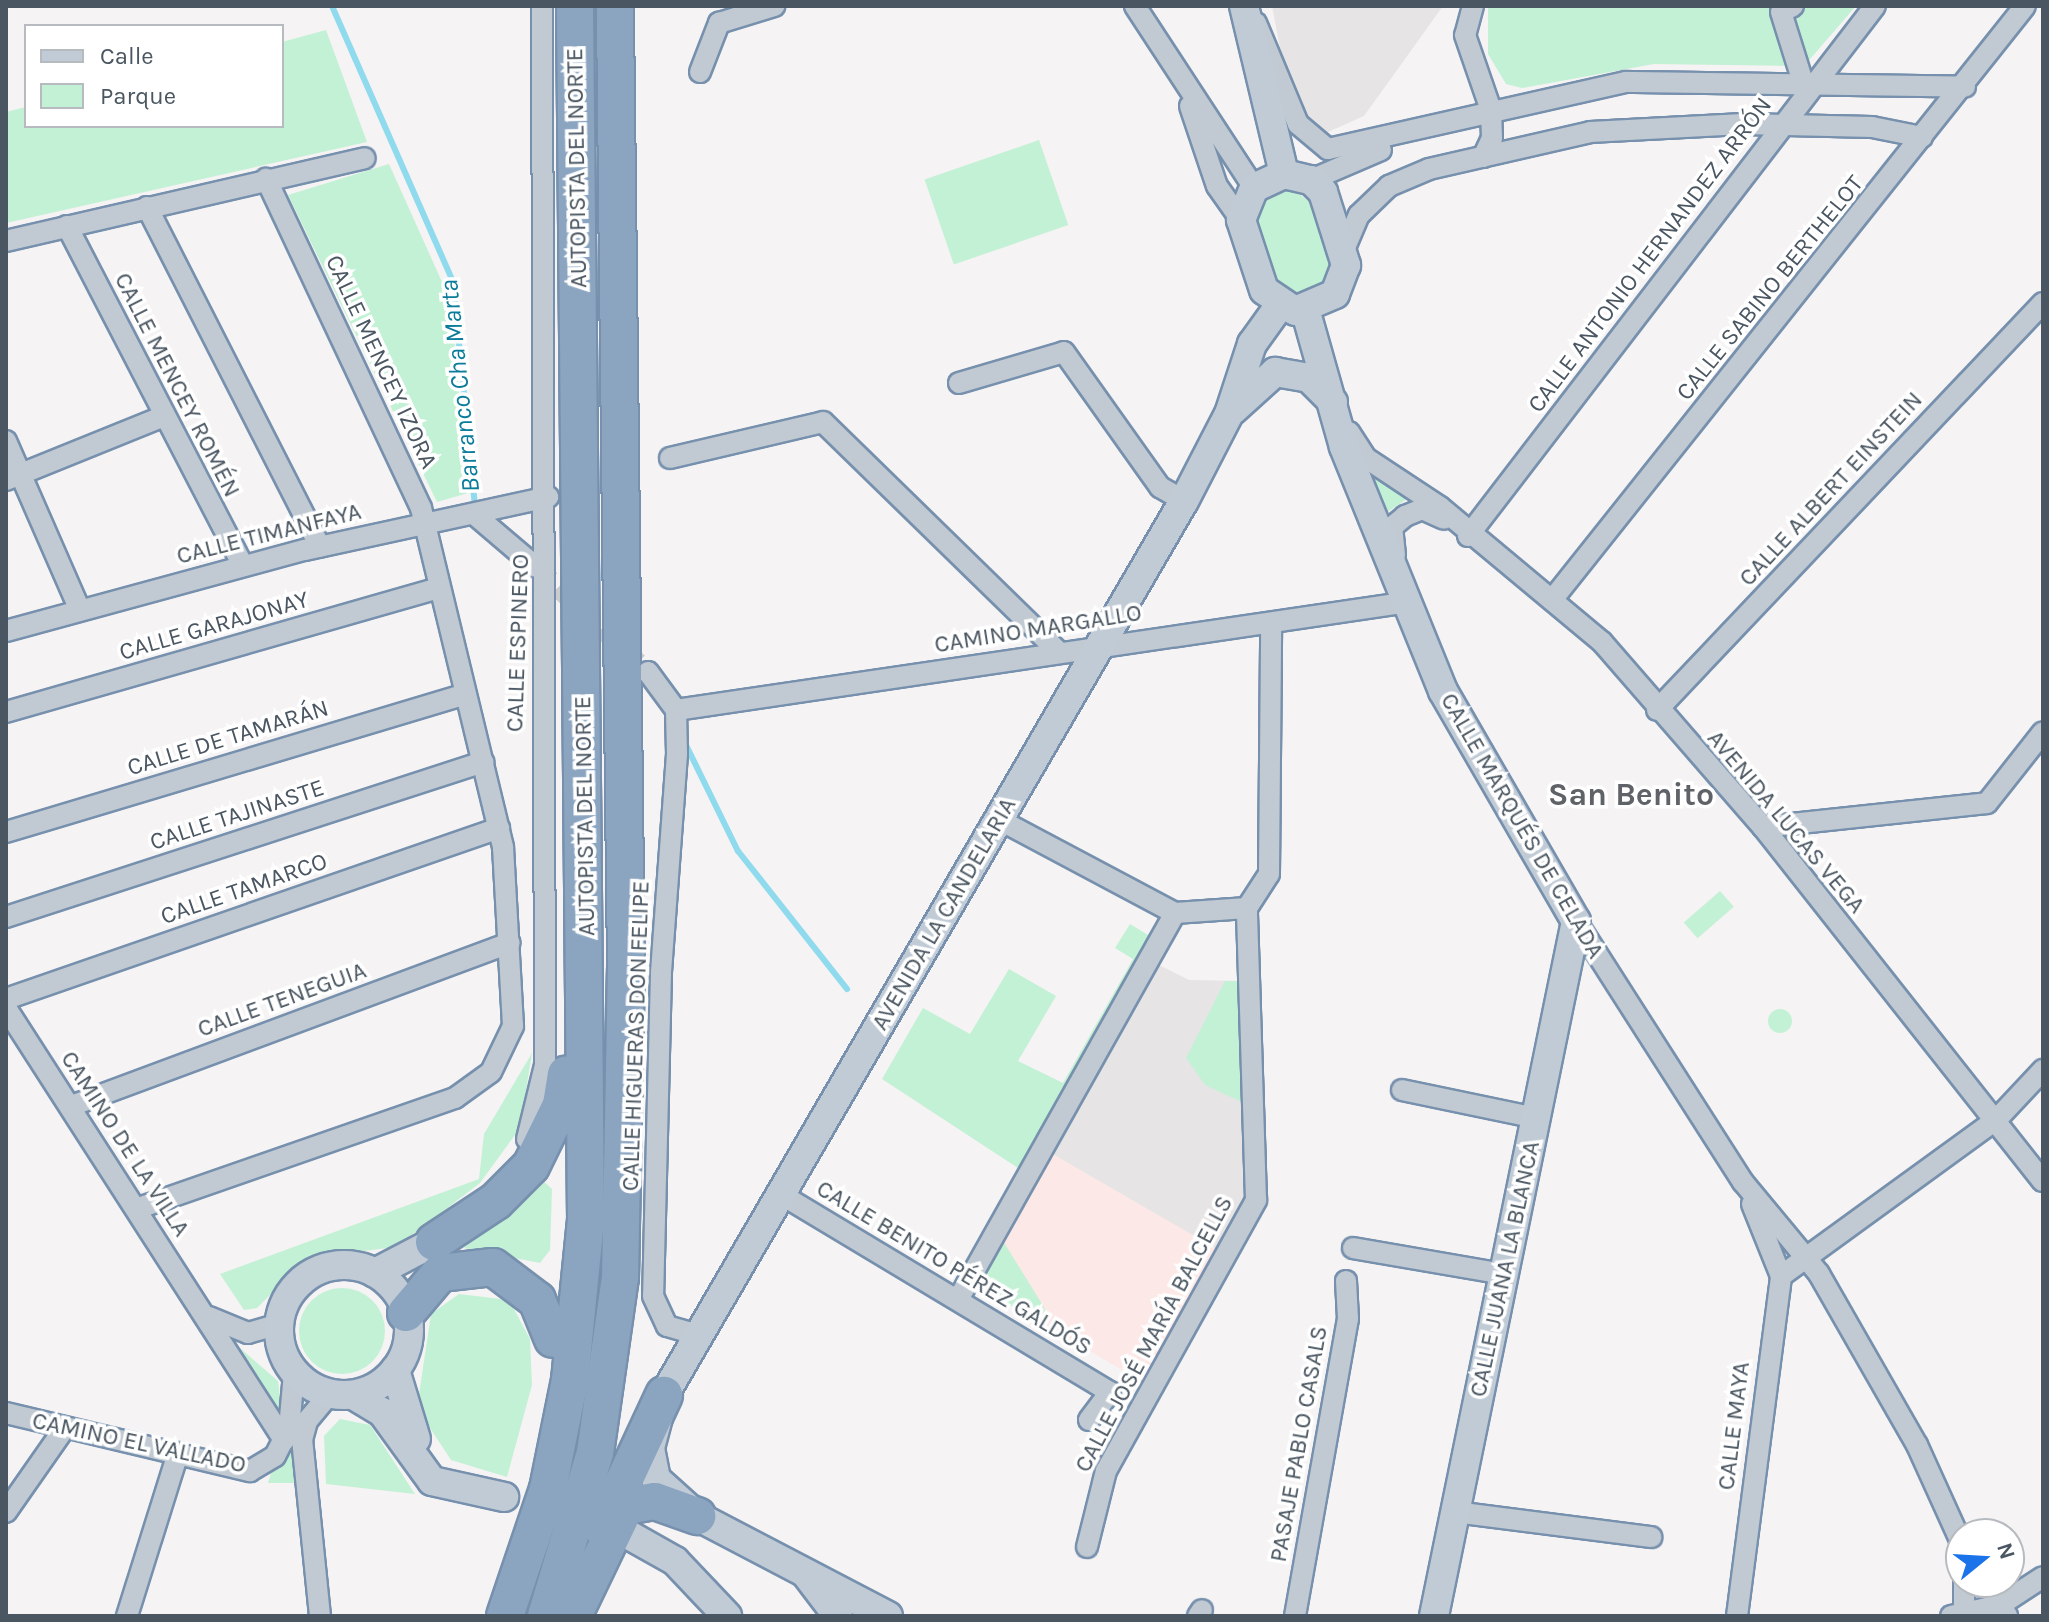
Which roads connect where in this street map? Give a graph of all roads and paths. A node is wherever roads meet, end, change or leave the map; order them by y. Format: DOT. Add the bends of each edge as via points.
graph roads {
  1 [pos="542,6"];
  2 [pos="575,6"];
  3 [pos="615,6"];
  4 [pos="774,6"];
  5 [pos="1135,6"];
  6 [pos="1245,6"];
  7 [pos="1473,6"];
  8 [pos="1793,6"];
  9 [pos="1875,6"];
  10 [pos="2025,6"];
  11 [pos="700,72"];
  12 [pos="1180,80"];
  13 [pos="1809,82"];
  14 [pos="1965,87"];
  15 [pos="1491,110"];
  16 [pos="1781,125"];
  17 [pos="1417,133"];
  18 [pos="1922,137"];
  19 [pos="1483,157"];
  20 [pos="365,158"];
  21 [pos="1297,177"];
  22 [pos="266,179"];
  23 [pos="1254,188"];
  24 [pos="147,207"];
  25 [pos="1241,220"];
  26 [pos="67,226"];
  27 [pos="6,241"];
  28 [pos="1344,250"];
  29 [pos="2043,303"];
  30 [pos="1293,307"];
  31 [pos="959,383"];
  32 [pos="1336,411"];
  33 [pos="1229,414"];
  34 [pos="162,417"];
  35 [pos="6,441"];
  36 [pos="670,458"];
  37 [pos="14,478"];
  38 [pos="548,497"];
  39 [pos="1184,501"];
  40 [pos="475,515"];
  41 [pos="423,523"];
  42 [pos="1463,531"];
  43 [pos="320,547"];
  44 [pos="243,566"];
  45 [pos="536,567"];
  46 [pos="436,589"];
  47 [pos="1552,600"];
  48 [pos="1408,602"];
  49 [pos="80,610"];
  50 [pos="1271,623"];
  51 [pos="6,631"];
  52 [pos="1098,644"];
  53 [pos="1059,652"];
  54 [pos="648,672"];
  55 [pos="465,694"];
  56 [pos="676,710"];
  57 [pos="1657,710"];
  58 [pos="6,712"];
  59 [pos="2043,732"];
  60 [pos="2036,755"];
  61 [pos="483,762"];
  62 [pos="998,819"];
  63 [pos="1763,827"];
  64 [pos="499,828"];
  65 [pos="6,832"];
  66 [pos="586,882"];
  67 [pos="1247,908"];
  68 [pos="1175,913"];
  69 [pos="6,917"];
  70 [pos="1576,921"];
  71 [pos="510,943"];
  72 [pos="6,999"];
  73 [pos="6,1008"];
  74 [pos="2043,1070"];
  75 [pos="566,1074"];
  76 [pos="1402,1090"];
  77 [pos="71,1106"];
  78 [pos="1536,1118"];
  79 [pos="1996,1120"];
  80 [pos="2043,1181"];
  81 [pos="1743,1182"];
  82 [pos="782,1195"];
  83 [pos="136,1209"];
  84 [pos="434,1242"];
  85 [pos="1353,1248"];
  86 [pos="1810,1260"];
  87 [pos="375,1273"];
  88 [pos="1504,1274"];
  89 [pos="1781,1276"];
  90 [pos="1346,1281"];
  91 [pos="959,1298"];
  92 [pos="200,1309"];
  93 [pos="406,1313"];
  94 [pos="279,1324"];
  95 [pos="701,1336"];
  96 [pos="553,1339"];
  97 [pos="395,1370"];
  98 [pos="294,1373"];
  99 [pos="342,1395"];
  100 [pos="664,1395"];
  101 [pos="6,1413"];
  102 [pos="1089,1420"];
  103 [pos="64,1429"];
  104 [pos="284,1440"];
  105 [pos="178,1453"];
  106 [pos="6,1512"];
  107 [pos="1455,1512"];
  108 [pos="697,1516"];
  109 [pos="1950,1518"];
  110 [pos="620,1530"];
  111 [pos="1651,1537"];
  112 [pos="1087,1547"];
  113 [pos="590,1572"];
  114 [pos="806,1574"];
  115 [pos="2043,1577"];
  116 [pos="832,1606"];
  117 [pos="2004,1610"];
  118 [pos="889,1613"];
  119 [pos="127,1616"];
  120 [pos="320,1616"];
  121 [pos="481,1616"];
  122 [pos="505,1616"];
  123 [pos="546,1616"];
  124 [pos="573,1616"];
  125 [pos="727,1616"];
  126 [pos="847,1616"];
  127 [pos="1295,1616"];
  128 [pos="1434,1616"];
  129 [pos="1737,1616"];
  130 [pos="1959,1616"];
  1 -- 38 [label="street, CALLE ESPINERO"];
  2 -- 66 [label="highway, AUTOPISTA DEL NORTE"];
  3 -- 123 [label="highway, AUTOPISTA DEL NORTE" via="626,998 620,1278 595,1453"];
  4 -- 11 [label="street" via="719,23"];
  5 -- 12 [label="street"];
  6 -- 17 [label="street" via="1264,37 1287,103 1314,142 1344,149"];
  6 -- 21 [label="street"];
  7 -- 15 [label="street" via="1465,35"];
  8 -- 13 [label="street" via="1781,12"];
  9 -- 13 [label="street, CALLE ANTONIO HERNANDEZ ARRÓN"];
  10 -- 14 [label="street, CALLE SABINO BERTHELOT"];
  12 -- 23 [label="street"];
  12 -- 25 [label="street" via="1217,186"];
  13 -- 14 [label="street"];
  13 -- 15 [label="street" via="1626,82"];
  13 -- 16 [label="street, CALLE ANTONIO HERNANDEZ ARRÓN"];
  14 -- 18 [label="street, CALLE SABINO BERTHELOT"];
  15 -- 17 [label="street"];
  15 -- 19 [label="street" via="1492,138"];
  16 -- 18 [label="street" via="1872,127"];
  16 -- 19 [label="street" via="1631,125"];
  16 -- 42 [label="street, CALLE ANTONIO HERNANDEZ ARRÓN"];
  17 -- 21 [label="street"];
  18 -- 47 [label="street, CALLE SABINO BERTHELOT"];
  19 -- 28 [label="street" via="1389,186 1359,215"];
  20 -- 22 [label="street"];
  21 -- 23 [label="street"];
  21 -- 28 [label="street" via="1323,192"];
  22 -- 24 [label="street"];
  22 -- 41 [label="street, CALLE MENCEY IZORA"];
  23 -- 25 [label="street"];
  24 -- 26 [label="street"];
  24 -- 43 [label="street"];
  25 -- 30 [label="street" via="1257,278"];
  26 -- 27 [label="street"];
  26 -- 34 [label="street, CALLE MENCEY ROMÉN"];
  28 -- 30 [label="street" via="1346,265 1335,294"];
  29 -- 57 [label="street, CALLE ALBERT EINSTEIN"];
  30 -- 32 [label="street, CALLE MARQUÉS DE CELADA"];
  30 -- 33 [label="street, AVENIDA LA CANDELARIA" via="1252,344"];
  31 -- 39 [label="street" via="1064,352 1160,487"];
  32 -- 33 [label="street" via="1309,378 1275,372"];
  32 -- 42 [label="street, AVENIDA LUCAS VEGA" via="1366,458"];
  32 -- 48 [label="street, CALLE MARQUÉS DE CELADA" via="1388,565"];
  33 -- 39 [label="street, AVENIDA LA CANDELARIA"];
  34 -- 37 [label="street"];
  34 -- 44 [label="street, CALLE MENCEY ROMÉN"];
  35 -- 37 [label="street"];
  36 -- 53 [label="street" via="823,422"];
  37 -- 49 [label="street"];
  38 -- 40 [label="street, CALLE TIMANFAYA"];
  38 -- 84 [label="street, CALLE ESPINERO" via="542,1098 512,1166"];
  39 -- 52 [label="street, AVENIDA LA CANDELARIA"];
  40 -- 41 [label="street, CALLE TIMANFAYA"];
  40 -- 45 [label="street"];
  41 -- 43 [label="street, CALLE TIMANFAYA"];
  41 -- 46 [label="street, CALLE MENCEY IZORA"];
  42 -- 47 [label="street, AVENIDA LUCAS VEGA"];
  42 -- 48 [label="street, AVENIDA LUCAS VEGA" via="1422,509 1392,527"];
  43 -- 44 [label="street, CALLE TIMANFAYA"];
  44 -- 49 [label="street, CALLE TIMANFAYA"];
  46 -- 55 [label="street, CALLE MENCEY IZORA"];
  46 -- 58 [label="street, CALLE GARAJONAY"];
  47 -- 57 [label="street, AVENIDA LUCAS VEGA" via="1602,642"];
  48 -- 50 [label="street, CAMINO MARGALLO"];
  48 -- 70 [label="street, CALLE MARQUÉS DE CELADA" via="1482,767"];
  49 -- 51 [label="street, CALLE TIMANFAYA"];
  50 -- 52 [label="street, CAMINO MARGALLO"];
  50 -- 67 [label="street" via="1269,874"];
  52 -- 53 [label="street, CAMINO MARGALLO"];
  52 -- 62 [label="street, AVENIDA LA CANDELARIA"];
  53 -- 56 [label="street, CAMINO MARGALLO"];
  54 -- 56 [label="street"];
  55 -- 61 [label="street, CALLE MENCEY IZORA"];
  55 -- 65 [label="street, CALLE DE TAMARÁN"];
  56 -- 95 [label="street, CALLE HIGUERAS DON FELIPE" via="653,1296 667,1326"];
  57 -- 63 [label="street, AVENIDA LUCAS VEGA"];
  59 -- 60 [label="street"];
  60 -- 63 [label="street" via="1987,803"];
  61 -- 64 [label="street, CALLE MENCEY IZORA"];
  61 -- 69 [label="street, CALLE TAJINASTE"];
  62 -- 68 [label="street"];
  62 -- 82 [label="street, AVENIDA LA CANDELARIA"];
  63 -- 79 [label="street, AVENIDA LUCAS VEGA"];
  64 -- 71 [label="street, CALLE MENCEY IZORA"];
  64 -- 72 [label="street, CALLE TAMARCO"];
  66 -- 75 [label="highway" via="565,946"];
  66 -- 122 [label="highway, AUTOPISTA DEL NORTE" via="581,1299 548,1489"];
  67 -- 68 [label="street"];
  67 -- 112 [label="street, CALLE JOSÉ MARÍA BALCELLS" via="1256,1200 1106,1471"];
  68 -- 91 [label="street"];
  70 -- 78 [label="street, CALLE JUANA LA BLANCA"];
  70 -- 81 [label="street, CALLE MARQUÉS DE CELADA"];
  71 -- 77 [label="street, CALLE TENEGUIA"];
  71 -- 83 [label="street, CALLE MENCEY IZORA" via="507,1042 479,1085"];
  73 -- 77 [label="street, CAMINO DE LA VILLA"];
  74 -- 79 [label="street"];
  75 -- 84 [label="highway" via="561,1105 531,1166 496,1201"];
  75 -- 96 [label="highway"];
  76 -- 78 [label="street"];
  77 -- 83 [label="street, CAMINO DE LA VILLA"];
  78 -- 88 [label="street, CALLE JUANA LA BLANCA"];
  79 -- 80 [label="street, AVENIDA LUCAS VEGA"];
  79 -- 86 [label="street"];
  81 -- 86 [label="street, CALLE MARQUÉS DE CELADA"];
  81 -- 89 [label="street, CALLE MARQUÉS DE CELADA"];
  82 -- 91 [label="street, CALLE BENITO PÉREZ GALDÓS"];
  82 -- 95 [label="street, AVENIDA LA CANDELARIA"];
  83 -- 92 [label="street, CAMINO DE LA VILLA"];
  84 -- 87 [label="street"];
  85 -- 88 [label="street"];
  86 -- 89 [label="street"];
  86 -- 109 [label="street, CALLE MARQUÉS DE CELADA" via="1917,1445"];
  87 -- 93 [label="street"];
  87 -- 94 [label="street" via="343,1265 308,1275 284,1303"];
  88 -- 107 [label="street, CALLE JUANA LA BLANCA"];
  89 -- 129 [label="street, CALLE MAYA"];
  90 -- 127 [label="street, PASAJE PABLO CASALS" via="1348,1319"];
  91 -- 102 [label="street, CALLE BENITO PÉREZ GALDÓS" via="1110,1392"];
  92 -- 94 [label="street, CAMINO DE LA VILLA" via="228,1329 265,1331"];
  92 -- 104 [label="street, CAMINO DE LA VILLA"];
  93 -- 96 [label="highway" via="440,1273 493,1267 537,1300"];
  93 -- 97 [label="street" via="408,1343"];
  94 -- 98 [label="street"];
  95 -- 100 [label="street, AVENIDA LA CANDELARIA"];
  96 -- 121 [label="highway" via="529,1475"];
  97 -- 99 [label="street"];
  97 -- 99 [label="street" via="411,1430 434,1466 496,1495 446,1488 423,1474 382,1412"];
  98 -- 99 [label="street"];
  98 -- 104 [label="street, CAMINO EL VALLADO" via="295,1412"];
  99 -- 120 [label="street" via="307,1421 302,1440"];
  100 -- 108 [label="street, AVENIDA LA CANDELARIA" via="650,1462 656,1479"];
  100 -- 113 [label="highway" via="620,1481"];
  101 -- 103 [label="street, CAMINO EL VALLADO"];
  103 -- 105 [label="street, CAMINO EL VALLADO"];
  103 -- 106 [label="street"];
  104 -- 105 [label="street, CAMINO EL VALLADO" via="267,1464 250,1471"];
  105 -- 119 [label="street"];
  107 -- 111 [label="street"];
  107 -- 128 [label="street, CALLE JUANA LA BLANCA"];
  108 -- 113 [label="highway" via="655,1501 626,1506"];
  108 -- 114 [label="street, AVENIDA LA CANDELARIA"];
  110 -- 125 [label="street" via="675,1561"];
  113 -- 124 [label="highway"];
  114 -- 116 [label="street"];
  114 -- 118 [label="street"];
  115 -- 117 [label="street"];
  116 -- 126 [label="street"];
  117 -- 130 [label="street"];
}
